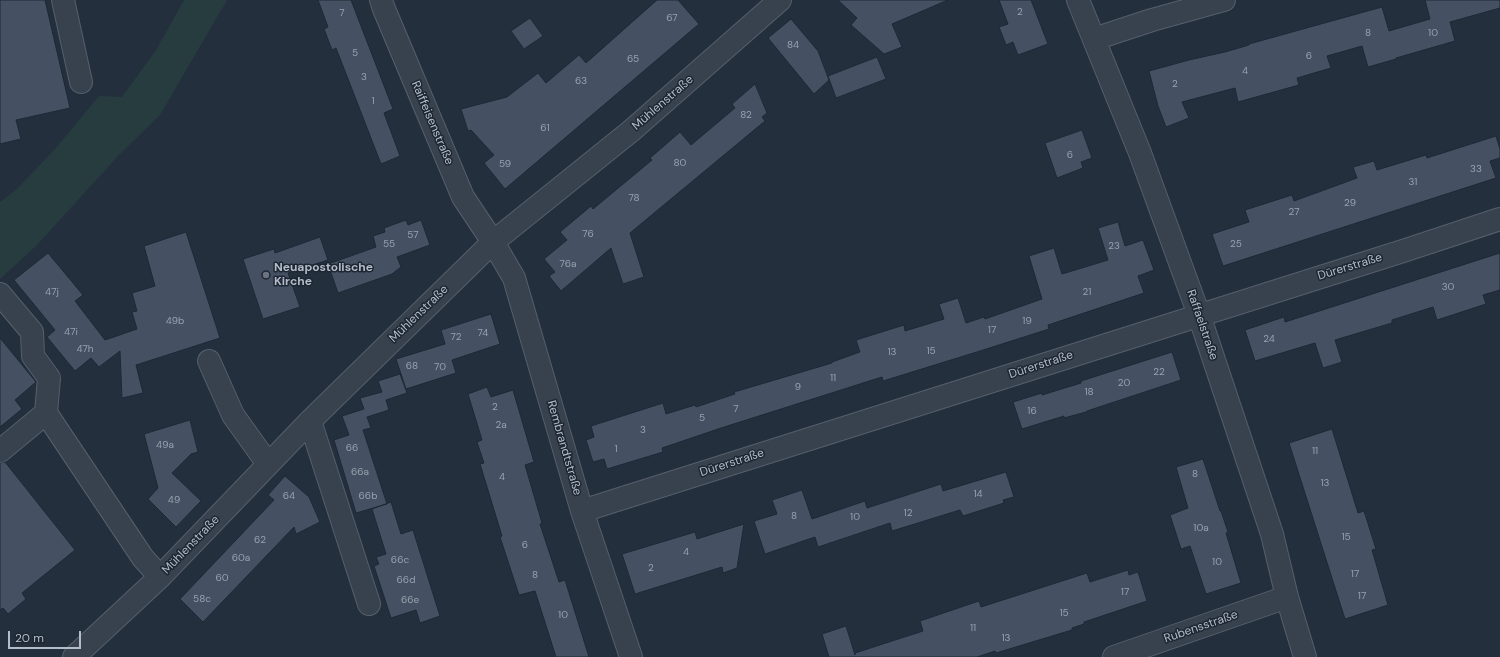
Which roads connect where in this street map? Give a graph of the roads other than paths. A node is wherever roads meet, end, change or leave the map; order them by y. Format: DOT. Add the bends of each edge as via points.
graph roads {
  1 [pos="63,0"];
  2 [pos="381,0"];
  3 [pos="780,0"];
  4 [pos="1078,0"];
  5 [pos="1224,0"];
  6 [pos="1094,38"];
  7 [pos="81,82"];
  8 [pos="1500,219"];
  9 [pos="493,242"];
  10 [pos="0,294"];
  11 [pos="1199,315"];
  12 [pos="209,361"];
  13 [pos="47,403"];
  14 [pos="310,421"];
  15 [pos="0,451"];
  16 [pos="268,464"];
  17 [pos="582,511"];
  18 [pos="160,577"];
  19 [pos="1287,597"];
  20 [pos="370,604"];
  21 [pos="79,656"];
  22 [pos="631,657"];
  23 [pos="1114,657"];
  24 [pos="1305,657"];
  1 -- 7 [label="street"];
  2 -- 9 [label="street, Raiffeisenstraße" via="463,197"];
  3 -- 9 [label="street, Mühlenstraße" via="631,131"];
  4 -- 6 [label="street, Raffaelstraße"];
  5 -- 6 [label="street"];
  6 -- 11 [label="street, Raffaelstraße" via="1140,153"];
  8 -- 11 [label="street, Dürerstraße"];
  9 -- 14 [label="street, Mühlenstraße"];
  9 -- 17 [label="street, Rembrandtstraße" via="514,278"];
  10 -- 13 [label="street" via="32,332 33,356 49,378"];
  11 -- 17 [label="street, Dürerstraße"];
  11 -- 19 [label="street, Raffaelstraße" via="1272,534"];
  12 -- 16 [label="street" via="233,415"];
  13 -- 15 [label="street"];
  13 -- 18 [label="street" via="143,558"];
  14 -- 16 [label="street, Mühlenstraße"];
  14 -- 20 [label="street"];
  16 -- 18 [label="street, Mühlenstraße"];
  17 -- 22 [label="street, Rembrandtstraße"];
  18 -- 21 [label="street, Mühlenstraße"];
  19 -- 23 [label="street, Rubensstraße"];
  19 -- 24 [label="street, Raffaelstraße"];
}
